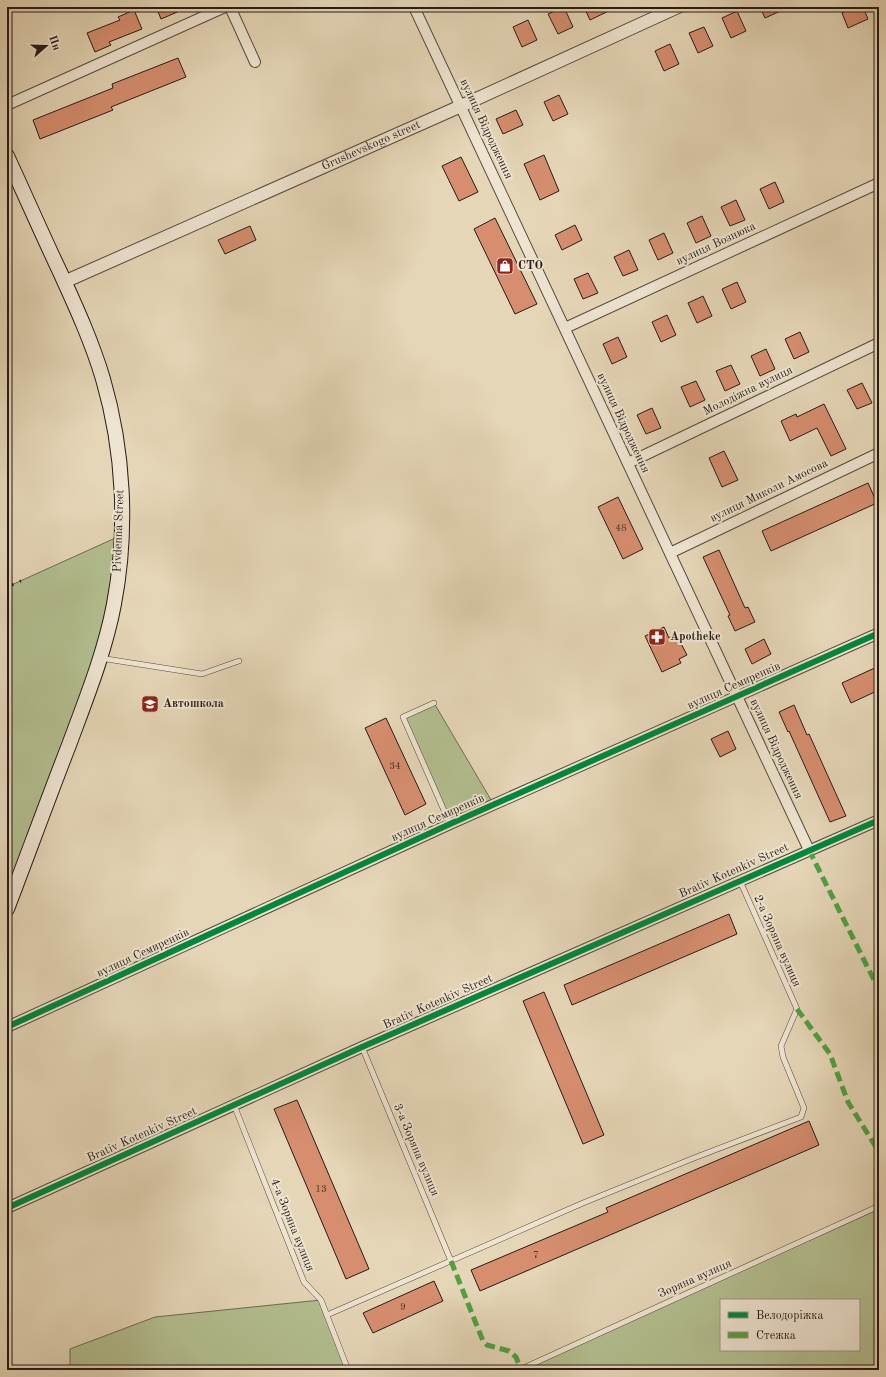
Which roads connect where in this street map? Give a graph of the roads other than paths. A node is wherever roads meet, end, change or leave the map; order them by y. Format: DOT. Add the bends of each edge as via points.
graph roads {
  1 [pos="225,7"];
  2 [pos="230,7"];
  3 [pos="414,7"];
  4 [pos="678,7"];
  5 [pos="255,62"];
  6 [pos="7,105"];
  7 [pos="461,106"];
  8 [pos="7,156"];
  9 [pos="879,183"];
  10 [pos="64,282"];
  11 [pos="565,328"];
  12 [pos="879,343"];
  13 [pos="879,453"];
  14 [pos="628,463"];
  15 [pos="670,553"];
  16 [pos="879,633"];
  17 [pos="99,658"];
  18 [pos="239,661"];
  19 [pos="737,696"];
  20 [pos="434,703"];
  21 [pos="879,820"];
  22 [pos="450,824"];
  23 [pos="808,850"];
  24 [pos="740,881"];
  25 [pos="7,909"];
  26 [pos="7,1027"];
  27 [pos="362,1047"];
  28 [pos="234,1105"];
  29 [pos="879,1206"];
  30 [pos="7,1208"];
  31 [pos="451,1261"];
  32 [pos="326,1315"];
  33 [pos="348,1370"];
  34 [pos="519,1370"];
  1 -- 6 [label="street"];
  2 -- 5 [label="street"];
  3 -- 7 [label="street, вулиця Відродження"];
  4 -- 7 [label="street, Grushevskogo street"];
  7 -- 10 [label="street, Grushevskogo street"];
  7 -- 11 [label="street, вулиця Відродження"];
  8 -- 10 [label="main road, Pivdenna Street"];
  9 -- 11 [label="street, вулиця Вознюка"];
  10 -- 17 [label="main road, Pivdenna Street" via="91,342 103,379 118,446 122,501 121,553 108,633"];
  11 -- 14 [label="street, вулиця Відродження"];
  12 -- 14 [label="street, Молодіжна вулиця"];
  13 -- 15 [label="street, вулиця Миколи Амосова"];
  14 -- 15 [label="street, вулиця Відродження"];
  15 -- 19 [label="street, вулиця Відродження"];
  16 -- 19 [label="street, вулиця Семиренків"];
  17 -- 18 [label="lane" via="202,674"];
  17 -- 25 [label="main road, Pivdenna Street" via="87,698"];
  19 -- 22 [label="street, вулиця Семиренків"];
  19 -- 23 [label="street, вулиця Відродження"];
  20 -- 22 [label="lane" via="403,717"];
  21 -- 23 [label="street, Brativ Kotenkiv Street"];
  22 -- 26 [label="street, вулиця Семиренків"];
  23 -- 24 [label="street, Brativ Kotenkiv Street"];
  24 -- 27 [label="street, Brativ Kotenkiv Street"];
  24 -- 31 [label="lane, 2-а Зоряна вулиця" via="797,1009 781,1046 804,1108 801,1117 583,1203"];
  27 -- 28 [label="street, Brativ Kotenkiv Street"];
  27 -- 31 [label="lane, 3-а Зоряна вулиця"];
  28 -- 30 [label="street, Brativ Kotenkiv Street"];
  28 -- 32 [label="lane, 4-а Зоряна вулиця" via="304,1282 321,1300"];
  29 -- 34 [label="lane, Зоряна вулиця"];
  31 -- 32 [label="lane"];
  32 -- 33 [label="lane, 4-а Зоряна вулиця"];
}
